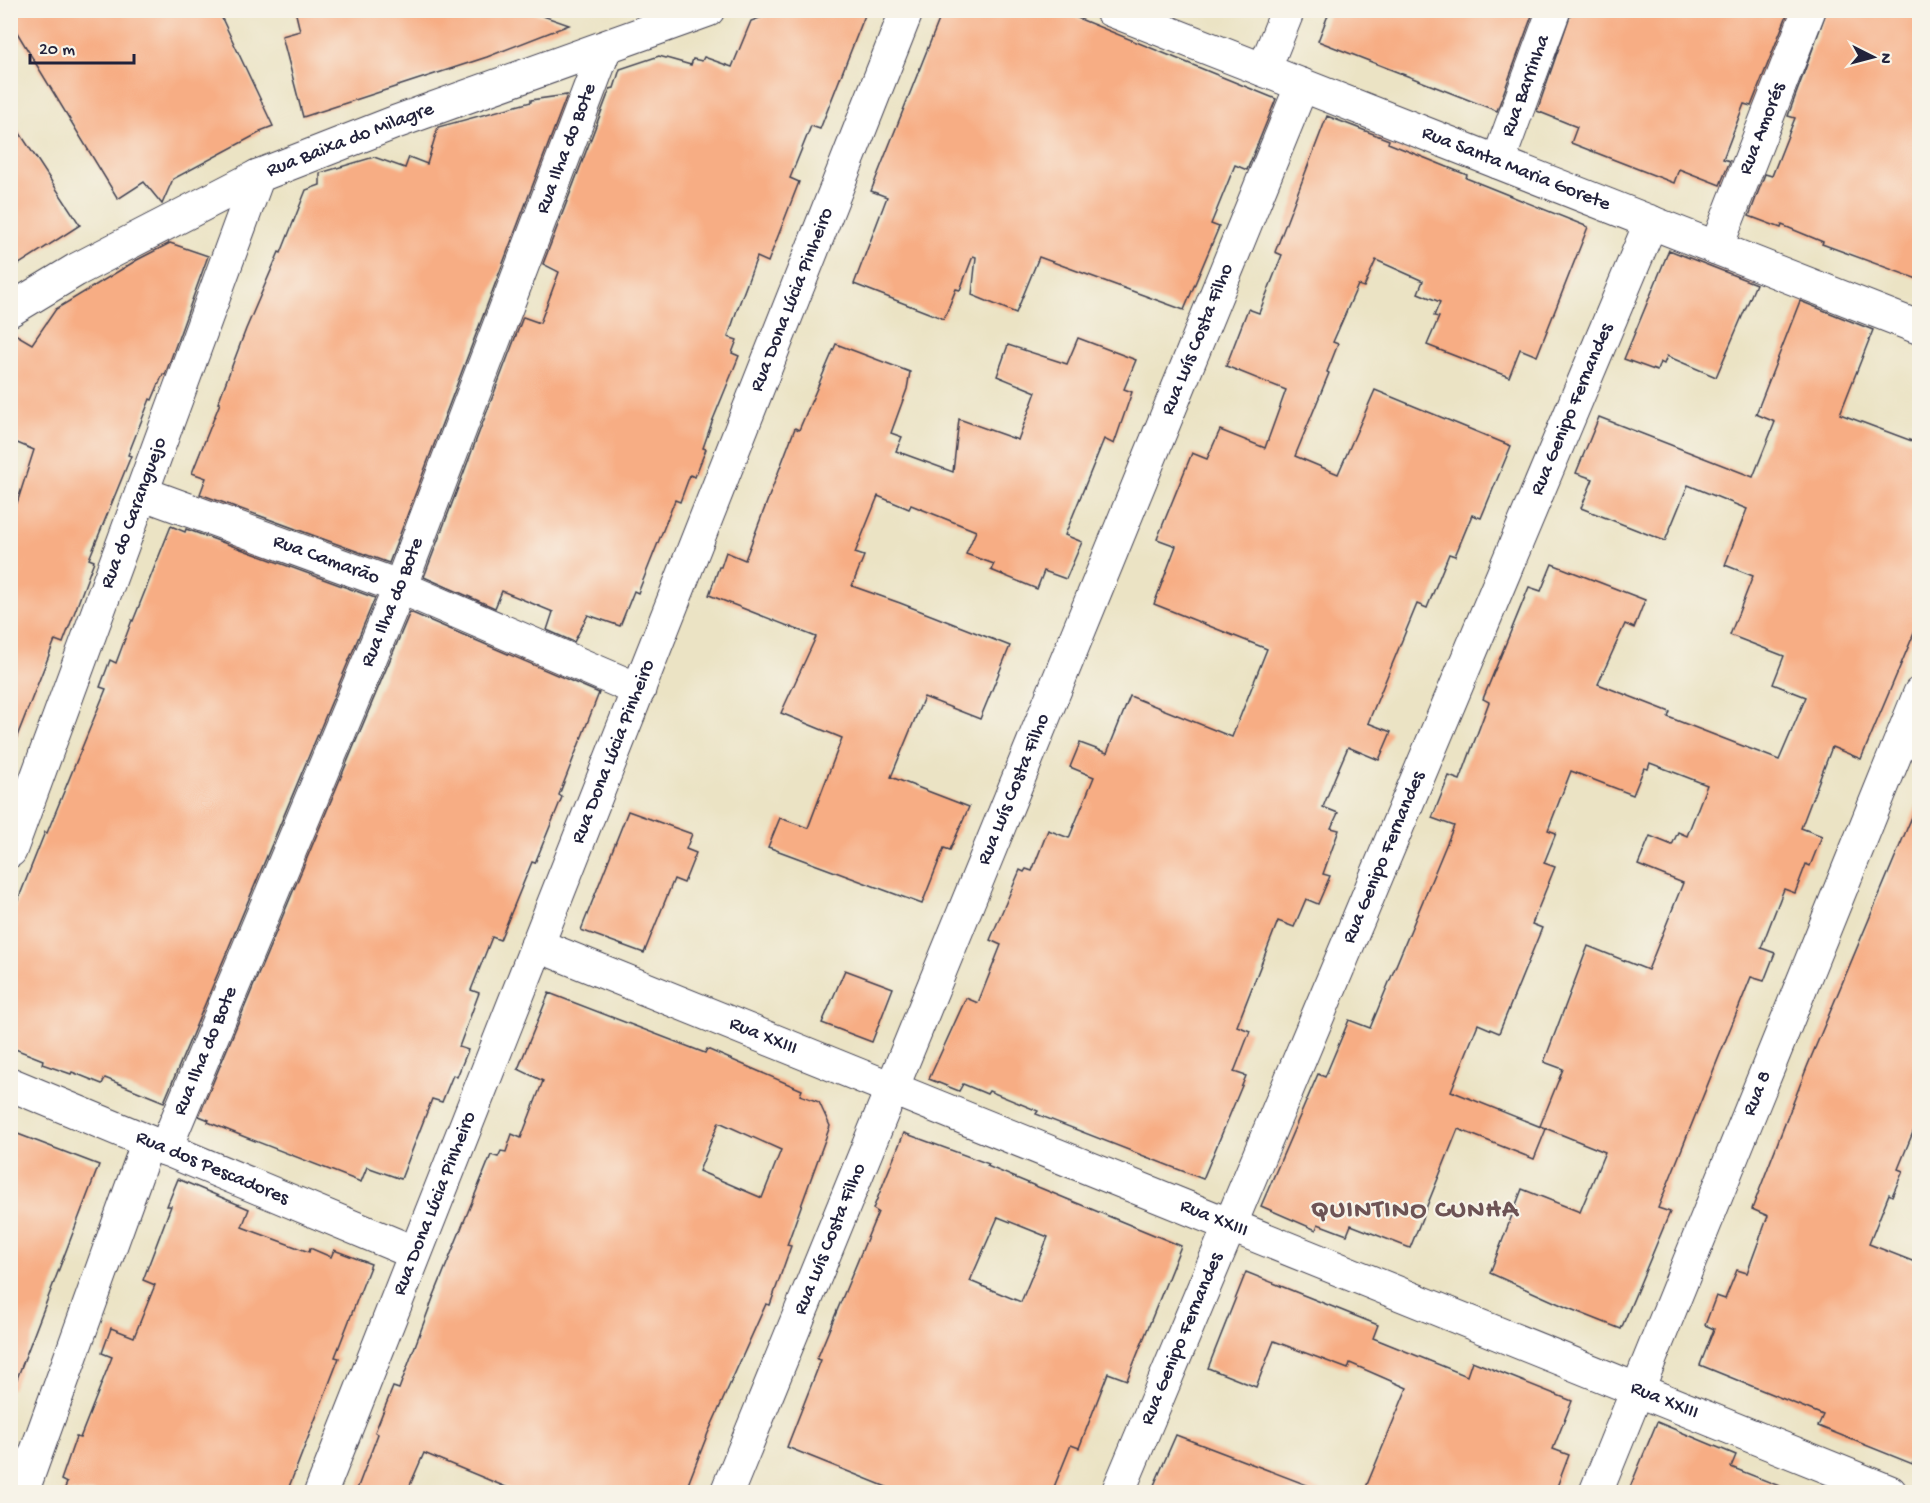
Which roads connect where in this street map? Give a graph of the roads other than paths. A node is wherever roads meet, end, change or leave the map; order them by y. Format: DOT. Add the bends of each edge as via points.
graph roads {
  1 [pos="708,10"];
  2 [pos="907,10"];
  3 [pos="1111,10"];
  4 [pos="1288,10"];
  5 [pos="1554,10"];
  6 [pos="1809,10"];
  7 [pos="605,48"];
  8 [pos="1264,70"];
  9 [pos="1302,85"];
  10 [pos="1498,162"];
  11 [pos="258,176"];
  12 [pos="1651,222"];
  13 [pos="1716,248"];
  14 [pos="10,310"];
  15 [pos="1920,328"];
  16 [pos="142,493"];
  17 [pos="400,587"];
  18 [pos="639,690"];
  19 [pos="1920,693"];
  20 [pos="10,851"];
  21 [pos="537,945"];
  22 [pos="10,1084"];
  23 [pos="893,1090"];
  24 [pos="156,1146"];
  25 [pos="1230,1226"];
  26 [pos="415,1253"];
  27 [pos="1638,1391"];
  28 [pos="22,1492"];
  29 [pos="321,1492"];
  30 [pos="727,1492"];
  31 [pos="1118,1492"];
  32 [pos="1596,1492"];
  33 [pos="1890,1492"];
  1 -- 7 [label="street, Rua Baixa do Milagre"];
  2 -- 18 [label="street, Rua Dona Lúcia Pinheiro"];
  3 -- 8 [label="street, Rua Santa Maria Gorete"];
  4 -- 8 [label="street"];
  5 -- 10 [label="street, Rua Barrinha"];
  6 -- 13 [label="street, Rua Amorés"];
  7 -- 11 [label="street, Rua Baixa do Milagre"];
  7 -- 17 [label="street, Rua Ilha do Bote"];
  8 -- 9 [label="street, Rua Santa Maria Gorete"];
  9 -- 10 [label="street, Rua Santa Maria Gorete"];
  9 -- 23 [label="street, Rua Luís Costa Filho"];
  10 -- 12 [label="street, Rua Santa Maria Gorete"];
  11 -- 14 [label="street, Rua Baixa do Milagre" via="76,270"];
  11 -- 16 [label="street, Rua do Caranguejo"];
  12 -- 13 [label="street, Rua Santa Maria Gorete"];
  12 -- 25 [label="street, Rua Genipo Fernandes"];
  13 -- 15 [label="street, Rua Santa Maria Gorete"];
  16 -- 17 [label="street, Rua Camarão"];
  16 -- 20 [label="street, Rua do Caranguejo"];
  17 -- 18 [label="street, Rua Camarão"];
  17 -- 24 [label="street, Rua Ilha do Bote"];
  18 -- 21 [label="street, Rua Dona Lúcia Pinheiro"];
  19 -- 27 [label="street, Rua 8"];
  21 -- 23 [label="street, Rua XXIII"];
  21 -- 26 [label="street, Rua Dona Lúcia Pinheiro"];
  22 -- 24 [label="street, Rua dos Pescadores"];
  23 -- 25 [label="street, Rua XXIII"];
  23 -- 30 [label="street, Rua Luís Costa Filho"];
  24 -- 26 [label="street, Rua dos Pescadores"];
  24 -- 28 [label="street, Rua Ilha do Bote"];
  25 -- 27 [label="street, Rua XXIII"];
  25 -- 31 [label="street, Rua Genipo Fernandes"];
  26 -- 29 [label="street, Rua Dona Lúcia Pinheiro"];
  27 -- 32 [label="street, Rua 8"];
  27 -- 33 [label="street, Rua XXIII"];
}
